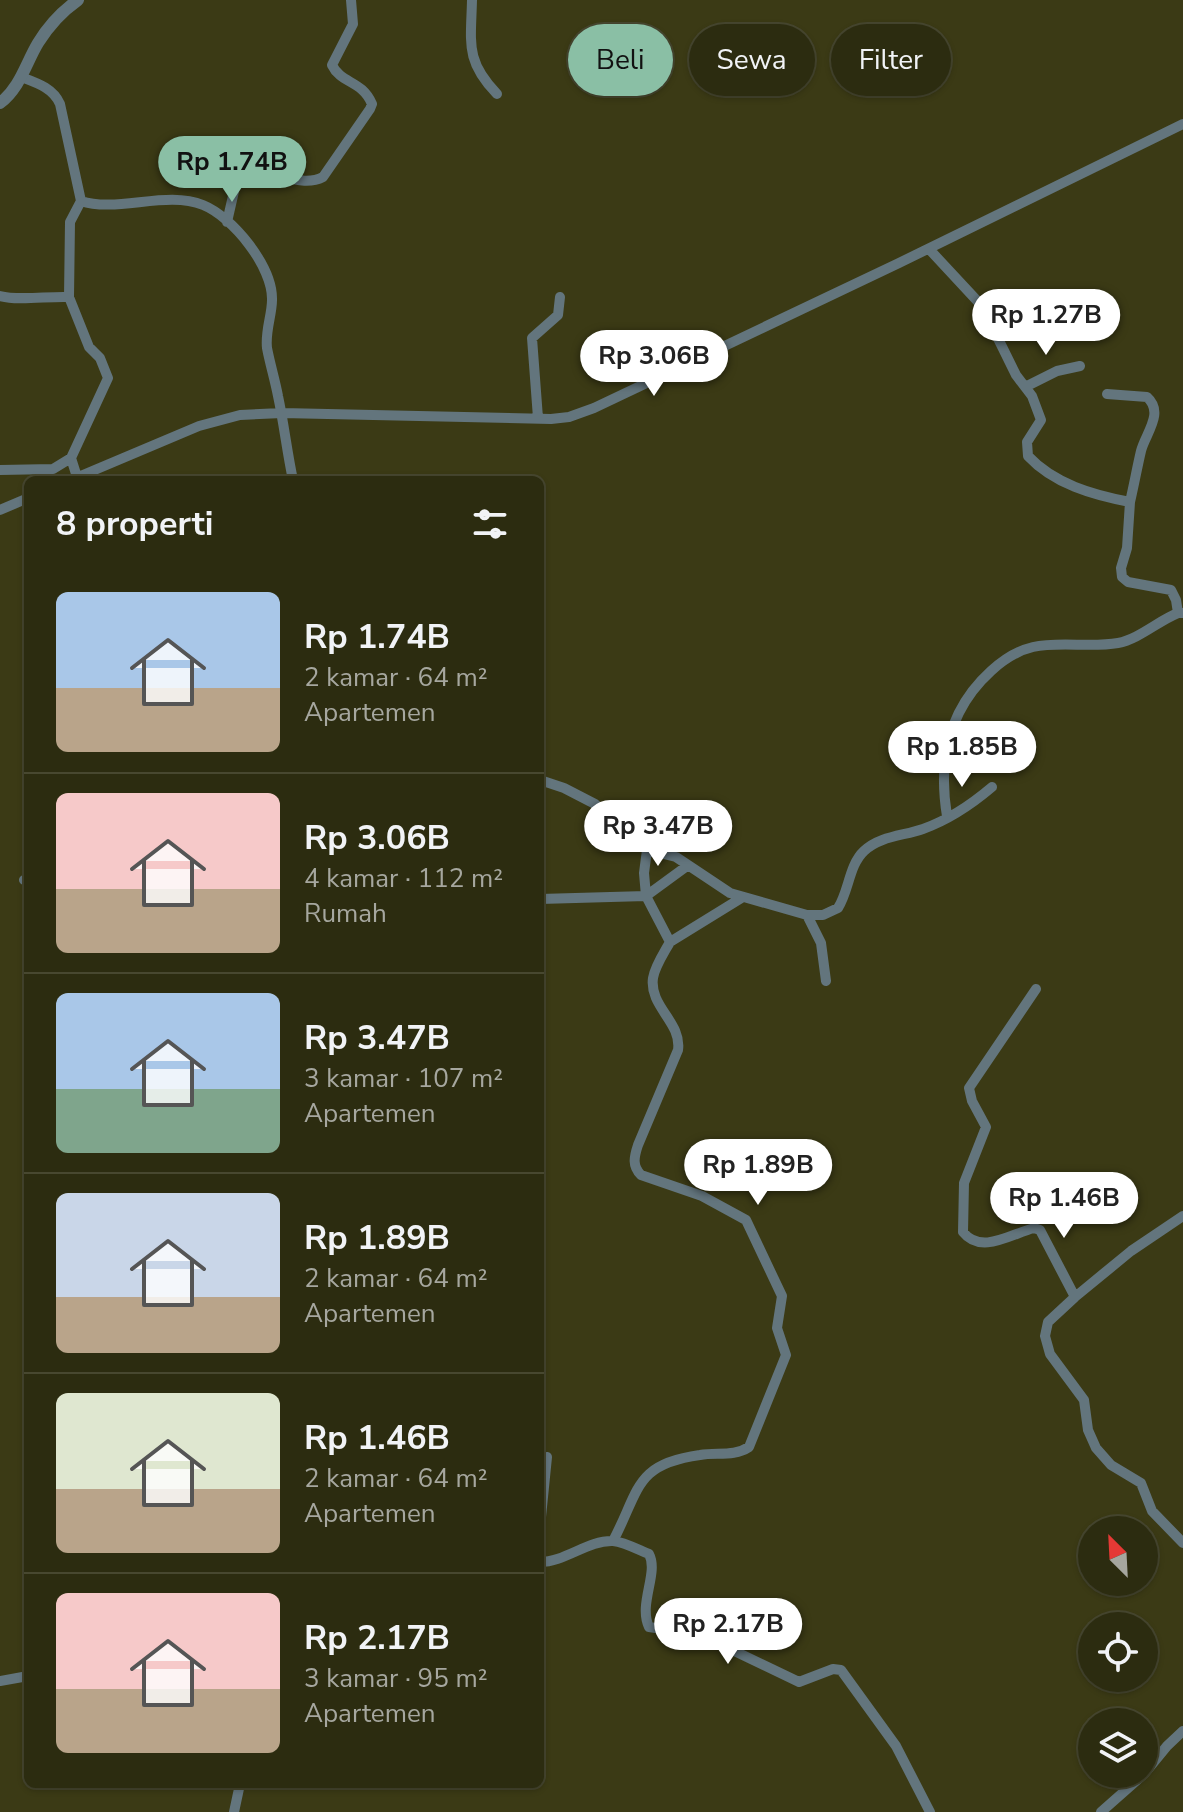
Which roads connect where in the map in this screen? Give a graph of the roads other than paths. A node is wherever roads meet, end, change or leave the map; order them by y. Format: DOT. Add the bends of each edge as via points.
graph roads {
  1 [pos="78,0"];
  2 [pos="351,0"];
  3 [pos="472,0"];
  4 [pos="21,77"];
  5 [pos="497,94"];
  6 [pos="0,103"];
  7 [pos="1183,124"];
  8 [pos="81,201"];
  9 [pos="227,222"];
  10 [pos="929,249"];
  11 [pos="0,296"];
  12 [pos="69,297"];
  13 [pos="560,297"];
  14 [pos="1080,366"];
  15 [pos="1025,387"];
  16 [pos="1107,394"];
  17 [pos="282,413"];
  18 [pos="538,418"];
  19 [pos="71,458"];
  20 [pos="0,470"];
  21 [pos="74,476"];
  22 [pos="81,476"];
  23 [pos="292,476"];
  24 [pos="24,500"];
  25 [pos="1130,502"];
  26 [pos="0,510"];
  27 [pos="1180,613"];
  28 [pos="544,781"];
  29 [pos="992,787"];
  30 [pos="947,816"];
  31 [pos="647,850"];
  32 [pos="687,866"];
  33 [pos="646,896"];
  34 [pos="743,897"];
  35 [pos="544,899"];
  36 [pos="807,915"];
  37 [pos="670,942"];
  38 [pos="826,981"];
  39 [pos="1036,989"];
  40 [pos="1183,1216"];
  41 [pos="1075,1297"];
  42 [pos="547,1457"];
  43 [pos="544,1487"];
  44 [pos="613,1541"];
  45 [pos="1183,1543"];
  46 [pos="544,1562"];
  47 [pos="24,1677"];
  48 [pos="0,1681"];
  49 [pos="1183,1731"];
  50 [pos="1158,1757"];
  51 [pos="239,1788"];
  52 [pos="1128,1788"];
  53 [pos="234,1812"];
  54 [pos="930,1812"];
  55 [pos="1101,1812"];
  1 -- 4 [label="street" via="56,16"];
  2 -- 9 [label="street" via="353,24 332,65 365,90 370,109 317,180 254,170 238,174"];
  3 -- 5 [label="street" via="472,56 482,79"];
  4 -- 6 [label="street"];
  4 -- 8 [label="street" via="56,95"];
  7 -- 10 [label="street"];
  8 -- 9 [label="street" via="193,202"];
  8 -- 12 [label="street" via="70,222"];
  9 -- 17 [label="street" via="256,254 271,283 267,346"];
  10 -- 15 [label="street" via="982,306"];
  10 -- 18 [label="street" via="594,408 569,417"];
  11 -- 12 [label="street"];
  12 -- 19 [label="street" via="108,378"];
  13 -- 18 [label="street" via="558,315 532,338"];
  14 -- 15 [label="street"];
  15 -- 25 [label="street" via="1041,420 1027,442 1028,456 1071,486"];
  16 -- 25 [label="street" via="1152,401 1151,429"];
  17 -- 18 [label="street"];
  17 -- 22 [label="street" via="240,415 199,426"];
  17 -- 23 [label="street"];
  19 -- 20 [label="street" via="53,469"];
  19 -- 21 [label="street"];
  24 -- 26 [label="street"];
  25 -- 27 [label="street" via="1122,577 1171,590"];
  27 -- 30 [label="street" via="1116,643 1035,647 1003,660 966,697 951,729 943,777"];
  28 -- 31 [label="street" via="595,804"];
  29 -- 30 [label="street"];
  30 -- 36 [label="street" via="865,850 838,908"];
  31 -- 32 [label="street" via="671,855"];
  31 -- 33 [label="street"];
  32 -- 33 [label="street"];
  32 -- 34 [label="street"];
  33 -- 35 [label="street"];
  33 -- 37 [label="street"];
  34 -- 36 [label="street"];
  34 -- 37 [label="street"];
  36 -- 38 [label="street" via="821,943"];
  37 -- 44 [label="street" via="653,983 677,1032 678,1050 638,1145 635,1167 641,1175 702,1196 746,1220 782,1296 777,1328 786,1360 749,1447 652,1469"];
  39 -- 41 [label="street" via="969,1088 986,1127 964,1183 962,1228 979,1244 1037,1228"];
  40 -- 41 [label="street"];
  41 -- 45 [label="street" via="1048,1322 1050,1354 1084,1400 1096,1448 1111,1465 1138,1479 1152,1511"];
  42 -- 43 [label="street"];
  44 -- 46 [label="street"];
  44 -- 54 [label="street" via="652,1558 646,1598 649,1627 701,1635 799,1682 841,1670 896,1746"];
  47 -- 48 [label="street"];
  49 -- 50 [label="street"];
  51 -- 53 [label="street"];
  52 -- 55 [label="street"];
}
